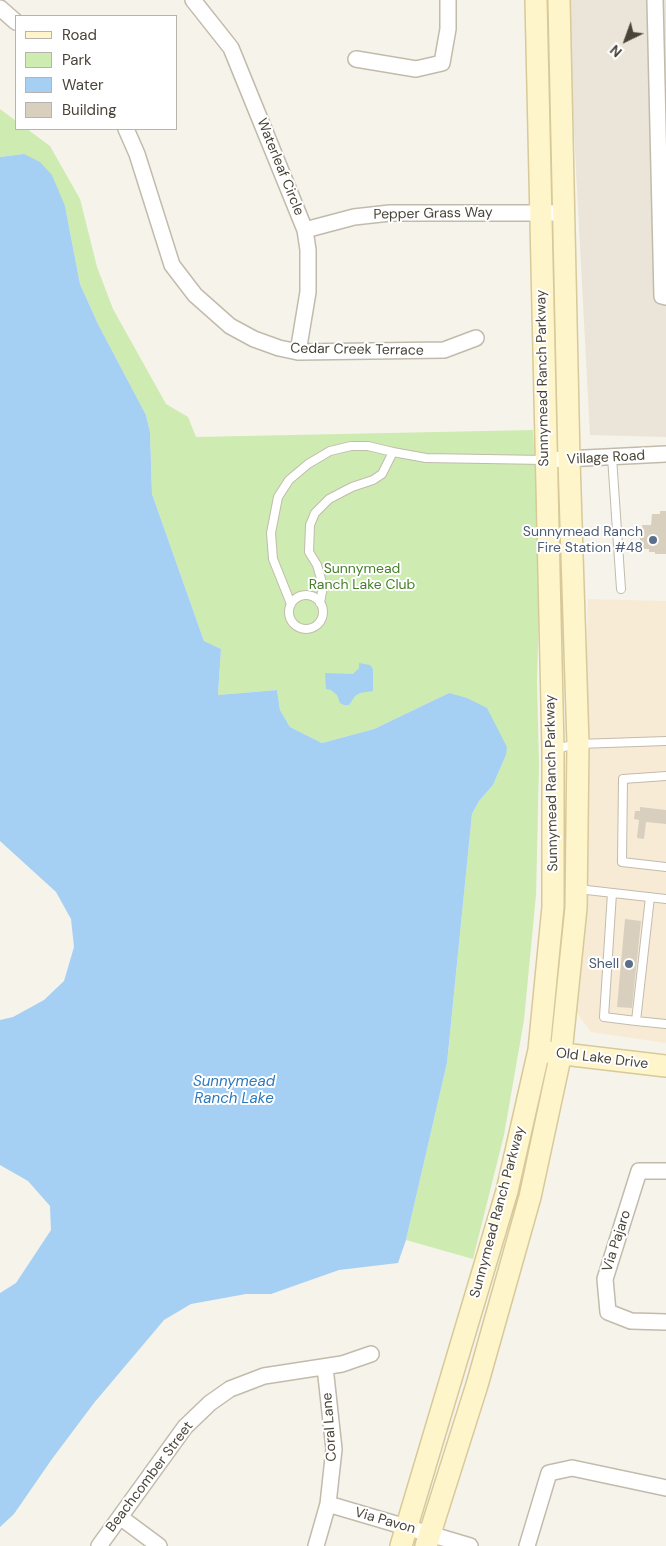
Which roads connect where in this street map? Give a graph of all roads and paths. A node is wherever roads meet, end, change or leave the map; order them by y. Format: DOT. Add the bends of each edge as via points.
graph roads {
  1 [pos="193,0"];
  2 [pos="448,0"];
  3 [pos="536,0"];
  4 [pos="559,0"];
  5 [pos="655,0"];
  6 [pos="0,8"];
  7 [pos="15,21"];
  8 [pos="356,59"];
  9 [pos="126,130"];
  10 [pos="539,213"];
  11 [pos="562,213"];
  12 [pos="305,230"];
  13 [pos="664,297"];
  14 [pos="476,338"];
  15 [pos="298,352"];
  16 [pos="393,452"];
  17 [pos="666,454"];
  18 [pos="612,457"];
  19 [pos="545,460"];
  20 [pos="568,460"];
  21 [pos="621,590"];
  22 [pos="320,603"];
  23 [pos="290,604"];
  24 [pos="666,741"];
  25 [pos="578,744"];
  26 [pos="553,749"];
  27 [pos="666,776"];
  28 [pos="666,867"];
  29 [pos="576,889"];
  30 [pos="612,893"];
  31 [pos="650,897"];
  32 [pos="666,898"];
  33 [pos="636,1021"];
  34 [pos="666,1024"];
  35 [pos="539,1050"];
  36 [pos="561,1053"];
  37 [pos="666,1066"];
  38 [pos="666,1171"];
  39 [pos="666,1322"];
  40 [pos="371,1354"];
  41 [pos="325,1367"];
  42 [pos="666,1488"];
  43 [pos="328,1504"];
  44 [pos="120,1517"];
  45 [pos="404,1536"];
  46 [pos="428,1540"];
  47 [pos="99,1546"];
  48 [pos="159,1546"];
  49 [pos="316,1546"];
  50 [pos="470,1546"];
  51 [pos="527,1546"];
  1 -- 12 [label="street, Waterleaf Circle" via="231,48"];
  2 -- 8 [label="street" via="448,28 442,63 416,69"];
  3 -- 10 [label="main road, Sunnymead Ranch Parkway"];
  4 -- 11 [label="main road, Sunnymead Ranch Parkway"];
  5 -- 13 [label="street"];
  6 -- 7 [label="street"];
  9 -- 15 [label="street, Cedar Creek Terrace" via="137,154 166,250 180,277 211,311 230,326 254,339"];
  10 -- 11 [label="street, Pepper Grass Way"];
  10 -- 12 [label="street, Pepper Grass Way" via="390,213 354,217"];
  10 -- 19 [label="main road, Sunnymead Ranch Parkway"];
  11 -- 20 [label="main road, Sunnymead Ranch Parkway"];
  12 -- 15 [label="street, Waterleaf Circle" via="308,292"];
  14 -- 15 [label="street, Cedar Creek Terrace" via="444,350"];
  16 -- 19 [label="lane" via="426,458"];
  16 -- 22 [label="lane" via="382,474 329,499 315,513 310,525 309,552 324,586"];
  16 -- 23 [label="lane" via="351,446 324,454 289,480 278,497 271,533 272,559"];
  17 -- 18 [label="street, Village Road"];
  18 -- 20 [label="street, Village Road"];
  18 -- 21 [label="lane"];
  19 -- 20 [label="street, Village Road"];
  19 -- 26 [label="main road, Sunnymead Ranch Parkway"];
  20 -- 25 [label="main road, Sunnymead Ranch Parkway"];
  22 -- 23 [label="lane" via="302,595"];
  22 -- 23 [label="lane" via="320,620 317,625 306,629 291,621"];
  24 -- 25 [label="lane"];
  25 -- 26 [label="lane"];
  25 -- 29 [label="main road, Sunnymead Ranch Parkway"];
  26 -- 35 [label="main road, Sunnymead Ranch Parkway" via="553,907"];
  27 -- 28 [label="lane" via="623,779 622,862"];
  29 -- 30 [label="lane"];
  29 -- 36 [label="main road, Sunnymead Ranch Parkway"];
  30 -- 31 [label="lane"];
  30 -- 33 [label="lane" via="604,1017"];
  31 -- 32 [label="lane"];
  31 -- 33 [label="lane"];
  33 -- 34 [label="lane"];
  35 -- 36 [label="main road, Old Lake Drive"];
  35 -- 45 [label="main road, Sunnymead Ranch Parkway" via="507,1191"];
  36 -- 37 [label="main road, Old Lake Drive"];
  36 -- 46 [label="main road, Sunnymead Ranch Parkway" via="530,1197 477,1385"];
  38 -- 39 [label="street, Via Pajaro" via="639,1171 605,1279 608,1312 631,1322"];
  40 -- 41 [label="street, Beachcomber Street"];
  41 -- 43 [label="street, Coral Lane" via="334,1449"];
  41 -- 44 [label="street, Beachcomber Street" via="264,1376 230,1389 210,1403 185,1427"];
  42 -- 51 [label="street" via="572,1468 549,1473"];
  43 -- 45 [label="street, Via Pavon"];
  43 -- 49 [label="street, Coral Lane"];
  44 -- 47 [label="street, Beachcomber Street"];
  44 -- 48 [label="street"];
  45 -- 46 [label="street, Via Pavon"];
  46 -- 50 [label="street, Via Pavon"];
}
